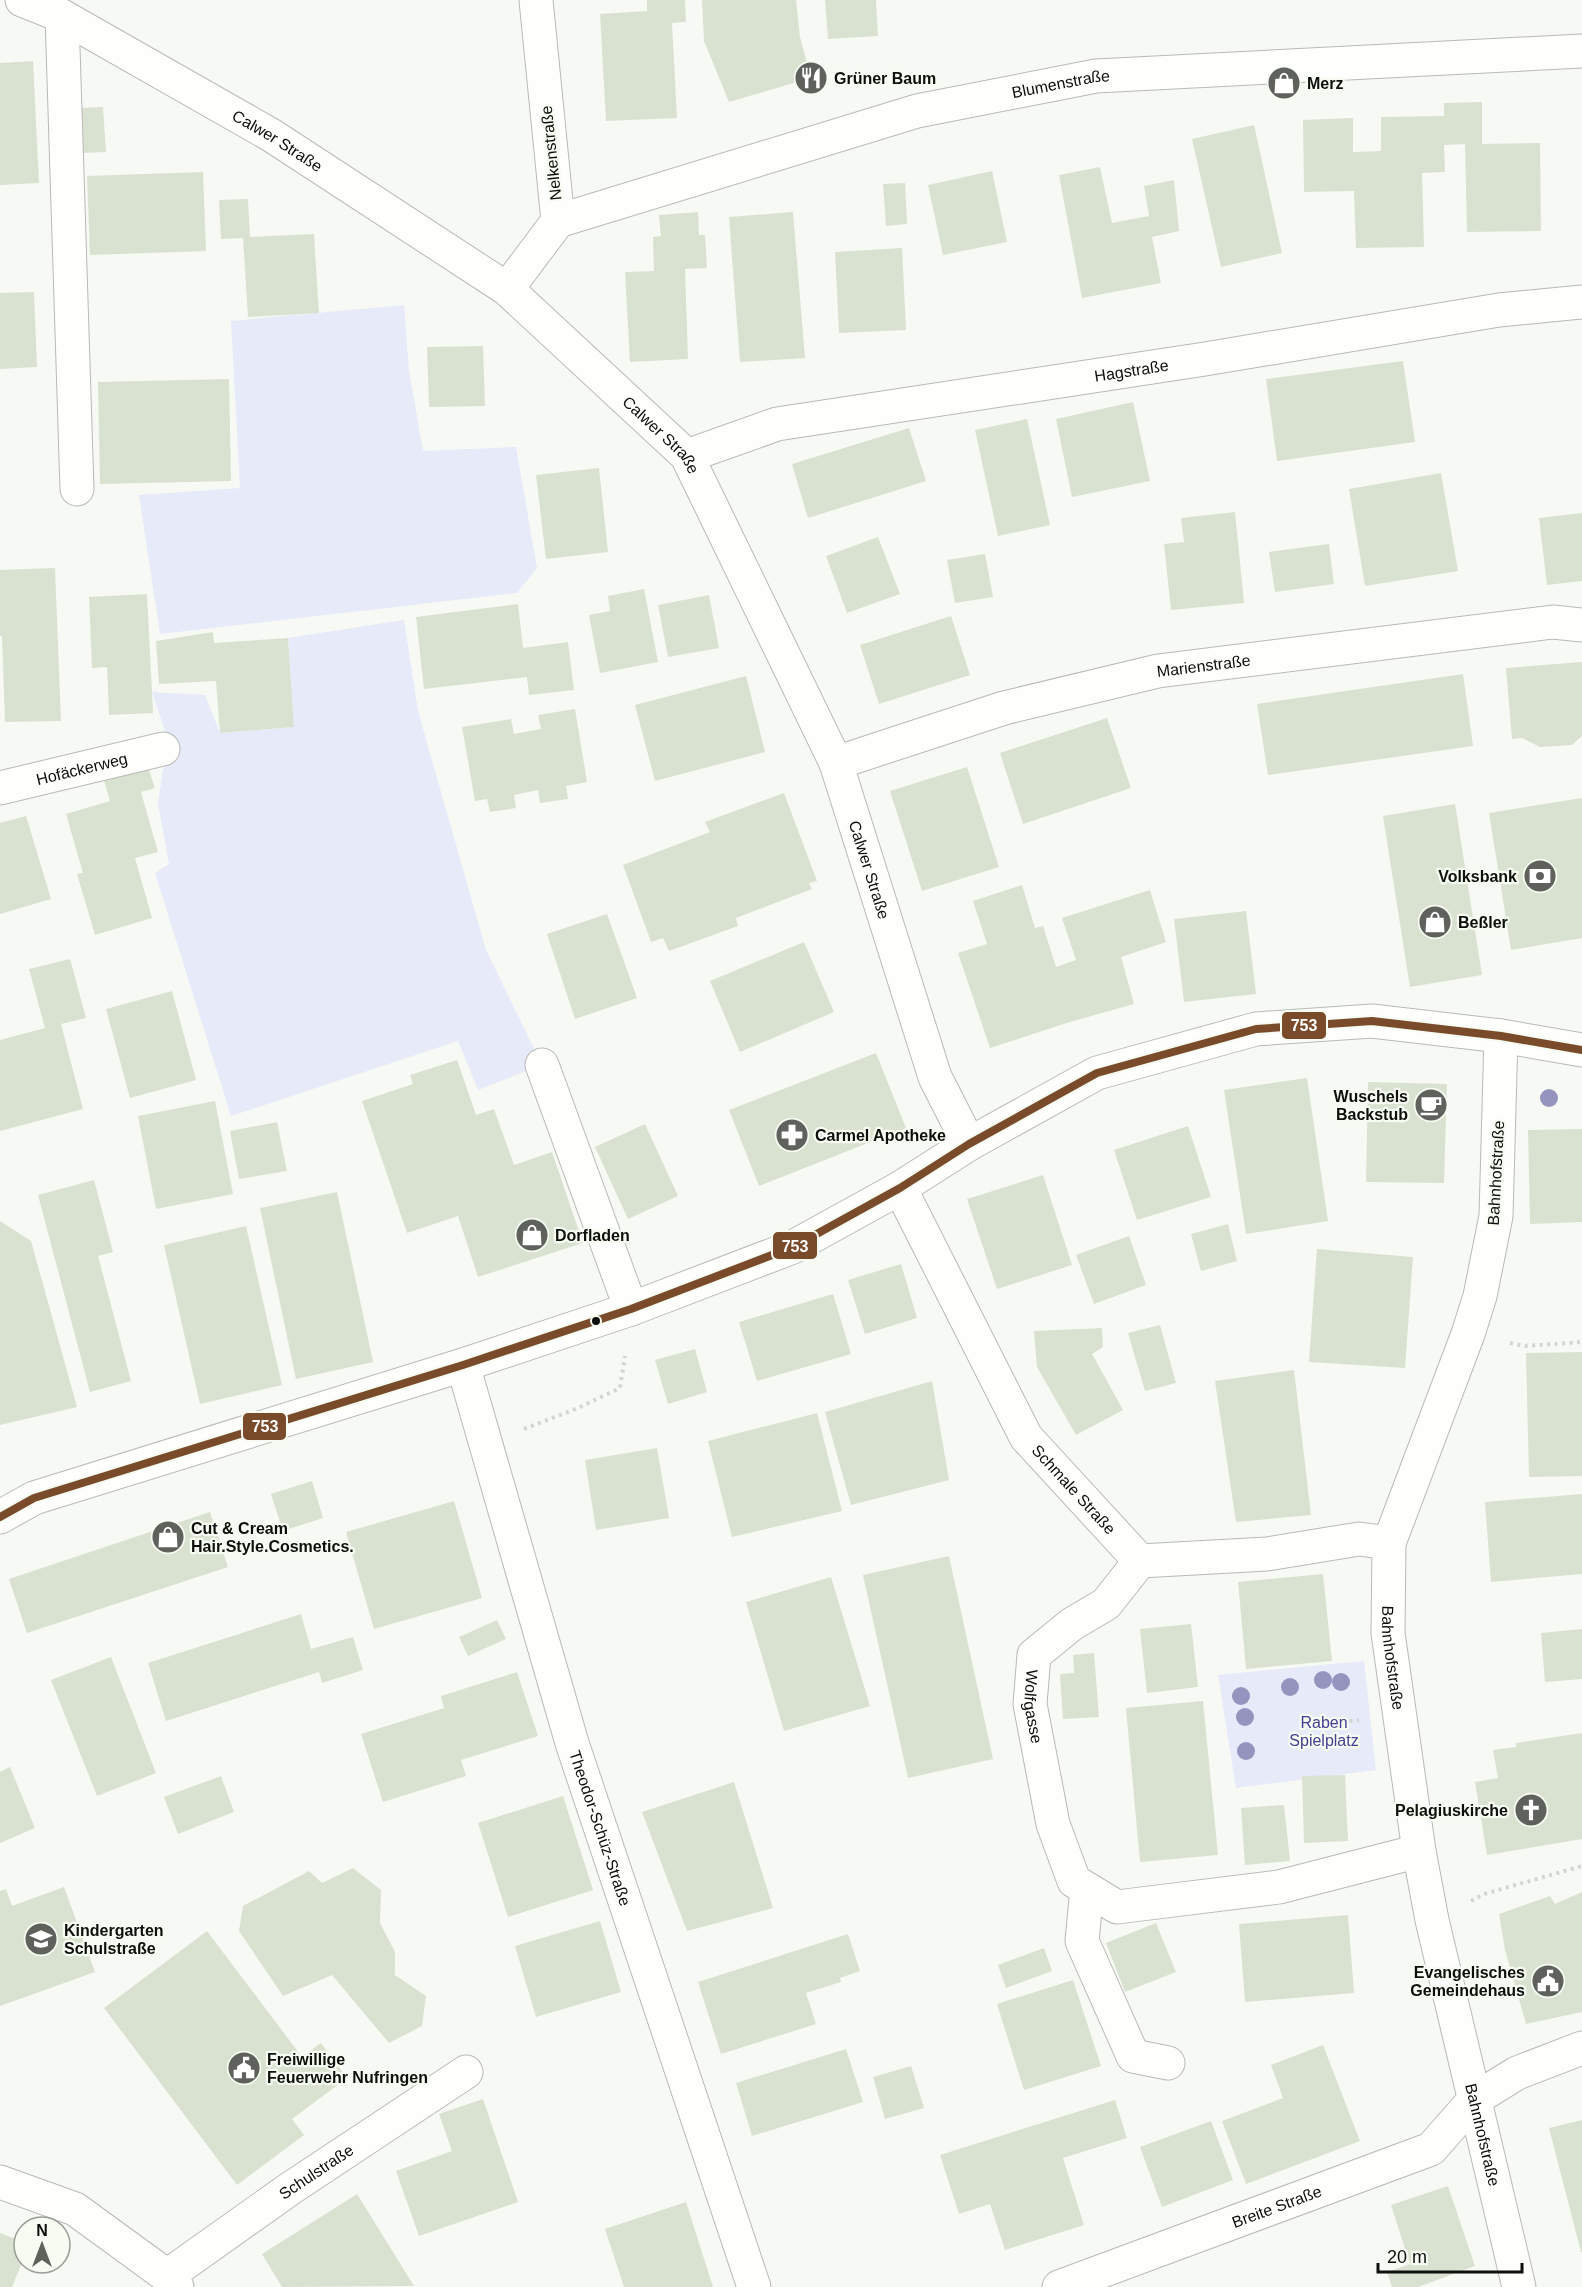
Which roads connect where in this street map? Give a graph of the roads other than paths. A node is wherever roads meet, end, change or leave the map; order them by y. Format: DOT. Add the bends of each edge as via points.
graph roads {
  1 [pos="22,0"];
  2 [pos="536,0"];
  3 [pos="62,16"];
  4 [pos="1582,51"];
  5 [pos="558,221"];
  6 [pos="507,289"];
  7 [pos="1582,302"];
  8 [pos="687,456"];
  9 [pos="77,489"];
  10 [pos="1582,625"];
  11 [pos="163,749"];
  12 [pos="836,763"];
  13 [pos="0,788"];
  14 [pos="1501,1036"];
  15 [pos="1582,1050"];
  16 [pos="542,1065"];
  17 [pos="969,1144"];
  18 [pos="900,1188"];
  19 [pos="627,1310"];
  20 [pos="464,1365"];
  21 [pos="0,1517"];
  22 [pos="1389,1543"];
  23 [pos="1140,1561"];
  24 [pos="1419,1851"];
  25 [pos="1087,1889"];
  26 [pos="1582,2048"];
  27 [pos="1168,2063"];
  28 [pos="466,2072"];
  29 [pos="1475,2099"];
  30 [pos="0,2182"];
  31 [pos="172,2282"];
  32 [pos="754,2287"];
  33 [pos="1059,2287"];
  34 [pos="1519,2287"];
  1 -- 3 [label="street, Calwer Straße"];
  2 -- 5 [label="street, Nelkenstraße"];
  3 -- 6 [label="street, Calwer Straße" via="271,135"];
  3 -- 9 [label="street"];
  4 -- 5 [label="street, Blumenstraße" via="1096,76 917,111"];
  5 -- 6 [label="street, Nelkenstraße"];
  6 -- 8 [label="street, Calwer Straße"];
  7 -- 8 [label="street, Hagstraße" via="1499,310 777,424"];
  8 -- 12 [label="street, Calwer Straße"];
  10 -- 12 [label="street, Marienstraße" via="1553,622 1158,671 1004,708"];
  11 -- 13 [label="street, Hofäckerweg"];
  12 -- 17 [label="street, Calwer Straße" via="935,1077"];
  14 -- 15 [label="street"];
  14 -- 17 [label="street" via="1371,1021 1257,1029 1097,1073"];
  14 -- 22 [label="street, Bahnhofstraße" via="1496,1216 1480,1296"];
  16 -- 19 [label="street"];
  17 -- 18 [label="street"];
  18 -- 19 [label="street" via="793,1247"];
  18 -- 23 [label="street, Schmale Straße" via="1026,1437"];
  19 -- 20 [label="street"];
  20 -- 21 [label="street" via="34,1498"];
  20 -- 32 [label="street, Theodor-Schüz-Straße" via="572,1743"];
  22 -- 23 [label="street" via="1359,1539 1267,1554"];
  22 -- 24 [label="street, Bahnhofstraße" via="1388,1632"];
  23 -- 25 [label="street, Wolfgasse" via="1106,1604 1072,1624 1034,1655 1030,1704 1053,1824 1074,1881"];
  24 -- 25 [label="street, Wolfgasse" via="1279,1887 1117,1907"];
  24 -- 29 [label="street, Bahnhofstraße"];
  25 -- 27 [label="street" via="1082,1941 1133,2056"];
  26 -- 29 [label="street, Breite Straße" via="1517,2073"];
  28 -- 31 [label="street, Schulstraße" via="291,2188"];
  29 -- 33 [label="street, Breite Straße" via="1431,2149"];
  29 -- 34 [label="street, Bahnhofstraße"];
  30 -- 31 [label="street, Schulstraße" via="75,2209"];
}
